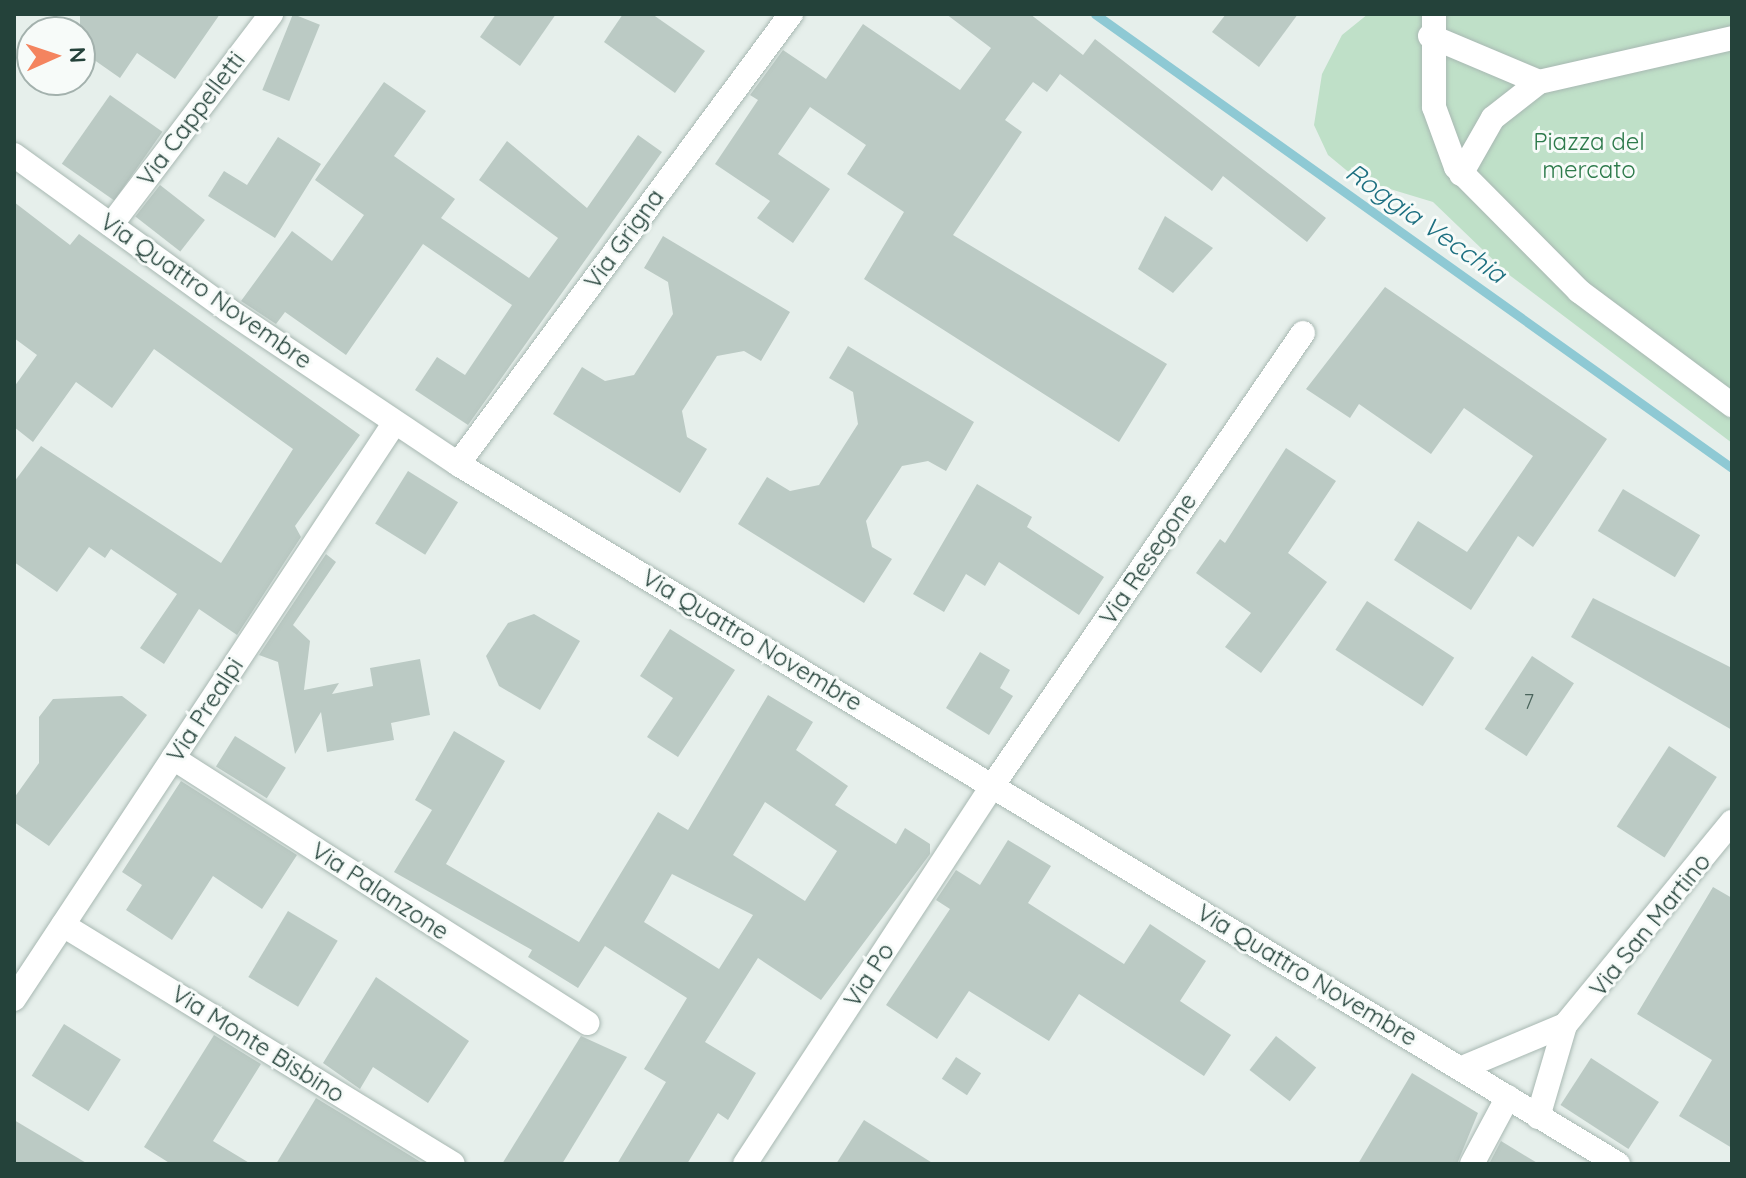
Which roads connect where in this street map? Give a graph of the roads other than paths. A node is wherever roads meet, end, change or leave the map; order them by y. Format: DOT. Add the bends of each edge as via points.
graph roads {
  1 [pos="271,14"];
  2 [pos="791,14"];
  3 [pos="1432,25"];
  4 [pos="1732,38"];
  5 [pos="1539,82"];
  6 [pos="14,155"];
  7 [pos="1461,174"];
  8 [pos="111,225"];
  9 [pos="1303,333"];
  10 [pos="1732,405"];
  11 [pos="395,422"];
  12 [pos="458,464"];
  13 [pos="173,758"];
  14 [pos="993,785"];
  15 [pos="1732,822"];
  16 [pos="63,925"];
  17 [pos="14,999"];
  18 [pos="587,1023"];
  19 [pos="1565,1025"];
  20 [pos="1462,1068"];
  21 [pos="1508,1097"];
  22 [pos="1538,1117"];
  23 [pos="453,1164"];
  24 [pos="745,1164"];
  25 [pos="1472,1164"];
  26 [pos="1618,1164"];
  1 -- 8 [label="street, Via Cappelletti"];
  2 -- 12 [label="street, Via Grigna"];
  3 -- 5 [label="street"];
  3 -- 7 [label="street" via="1437,122"];
  4 -- 5 [label="street"];
  5 -- 7 [label="street" via="1493,118"];
  6 -- 8 [label="street, Via Quattro Novembre"];
  7 -- 10 [label="street" via="1579,291"];
  8 -- 11 [label="street, Via Quattro Novembre"];
  9 -- 14 [label="street, Via Resegone"];
  11 -- 12 [label="street, Via Quattro Novembre"];
  11 -- 13 [label="street, Via Prealpi"];
  12 -- 14 [label="street, Via Quattro Novembre"];
  13 -- 16 [label="street, Via Prealpi"];
  13 -- 18 [label="street, Via Palanzone"];
  14 -- 20 [label="street, Via Quattro Novembre"];
  14 -- 24 [label="street, Via Po"];
  15 -- 19 [label="street, Via San Martino"];
  16 -- 17 [label="street, Via Prealpi"];
  16 -- 23 [label="street, Via Monte Bisbino"];
  19 -- 20 [label="street"];
  19 -- 22 [label="street"];
  20 -- 21 [label="street, Via Quattro Novembre"];
  21 -- 22 [label="street, Via Quattro Novembre"];
  21 -- 25 [label="street"];
  22 -- 26 [label="street, Via Quattro Novembre"];
}
